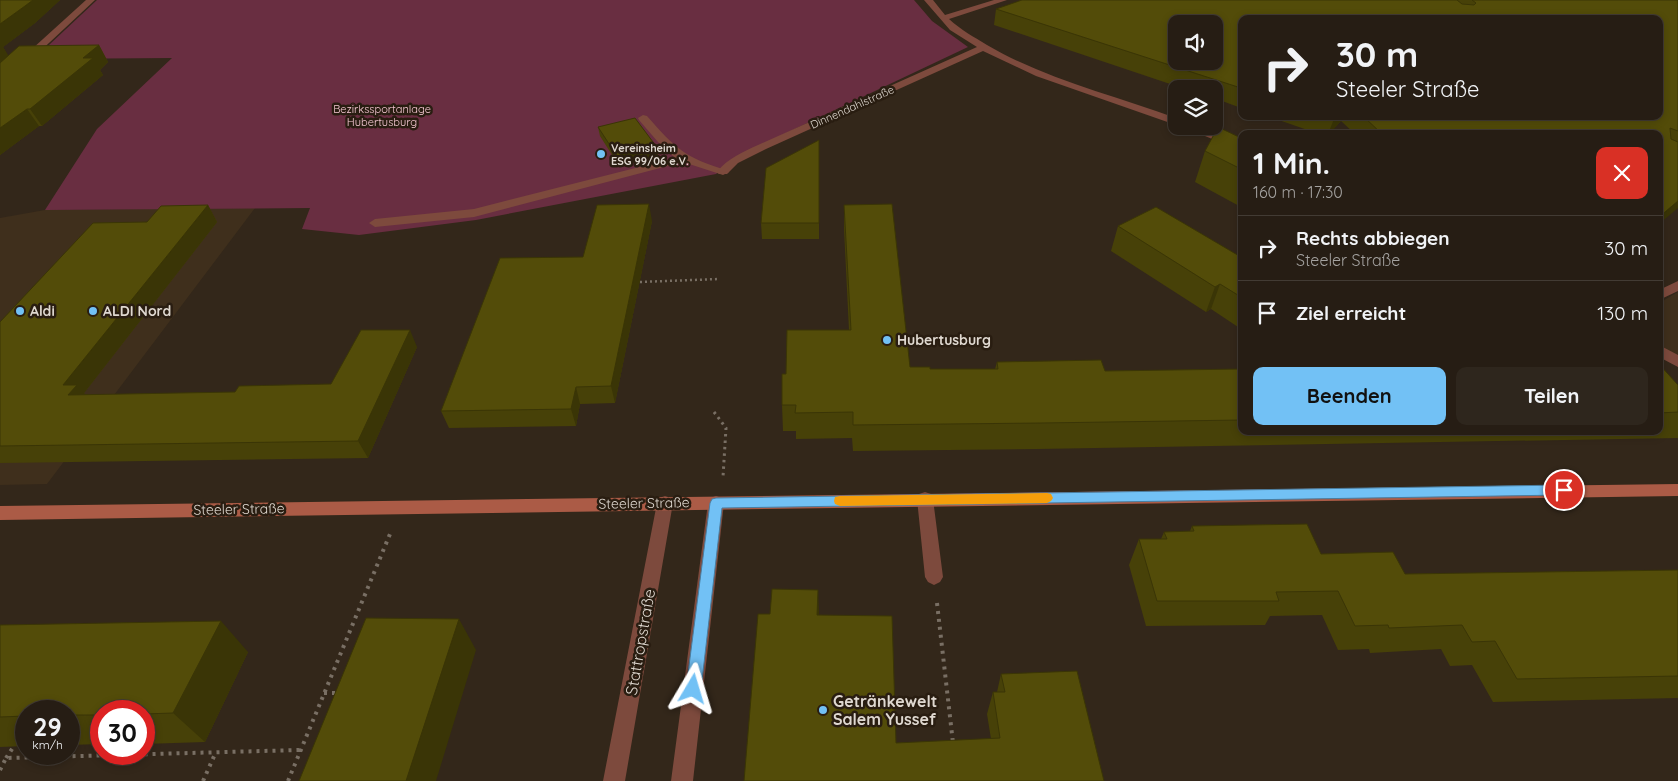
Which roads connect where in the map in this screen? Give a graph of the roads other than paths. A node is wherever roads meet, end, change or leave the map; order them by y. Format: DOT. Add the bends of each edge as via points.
graph roads {
  1 [pos="92,0"];
  2 [pos="928,0"];
  3 [pos="1003,0"];
  4 [pos="943,18"];
  5 [pos="985,47"];
  6 [pos="0,83"];
  7 [pos="643,118"];
  8 [pos="1168,119"];
  9 [pos="1208,135"];
  10 [pos="1238,147"];
  11 [pos="683,160"];
  12 [pos="375,222"];
  13 [pos="1678,285"];
  14 [pos="1663,294"];
  15 [pos="1663,353"];
  16 [pos="1678,362"];
  17 [pos="1678,490"];
  18 [pos="925,499"];
  19 [pos="719,502"];
  20 [pos="665,503"];
  21 [pos="0,513"];
  22 [pos="934,577"];
  23 [pos="614,781"];
  24 [pos="682,781"];
  1 -- 6 [label="street"];
  2 -- 4 [label="street"];
  3 -- 4 [label="street"];
  4 -- 5 [label="street" via="963,35"];
  5 -- 8 [label="street" via="1031,70"];
  5 -- 11 [label="street, Dinnendahlstraße" via="762,147 734,161 723,172"];
  7 -- 11 [label="street"];
  9 -- 10 [label="street"];
  11 -- 12 [label="street" via="474,212"];
  13 -- 14 [label="street"];
  15 -- 16 [label="street"];
  17 -- 18 [label="main road, Steeler Straße"];
  18 -- 19 [label="main road, Steeler Straße"];
  18 -- 22 [label="street"];
  19 -- 20 [label="main road, Steeler Straße"];
  19 -- 24 [label="street"];
  20 -- 21 [label="main road, Steeler Straße"];
  20 -- 23 [label="street, Stattropstraße"];
}
